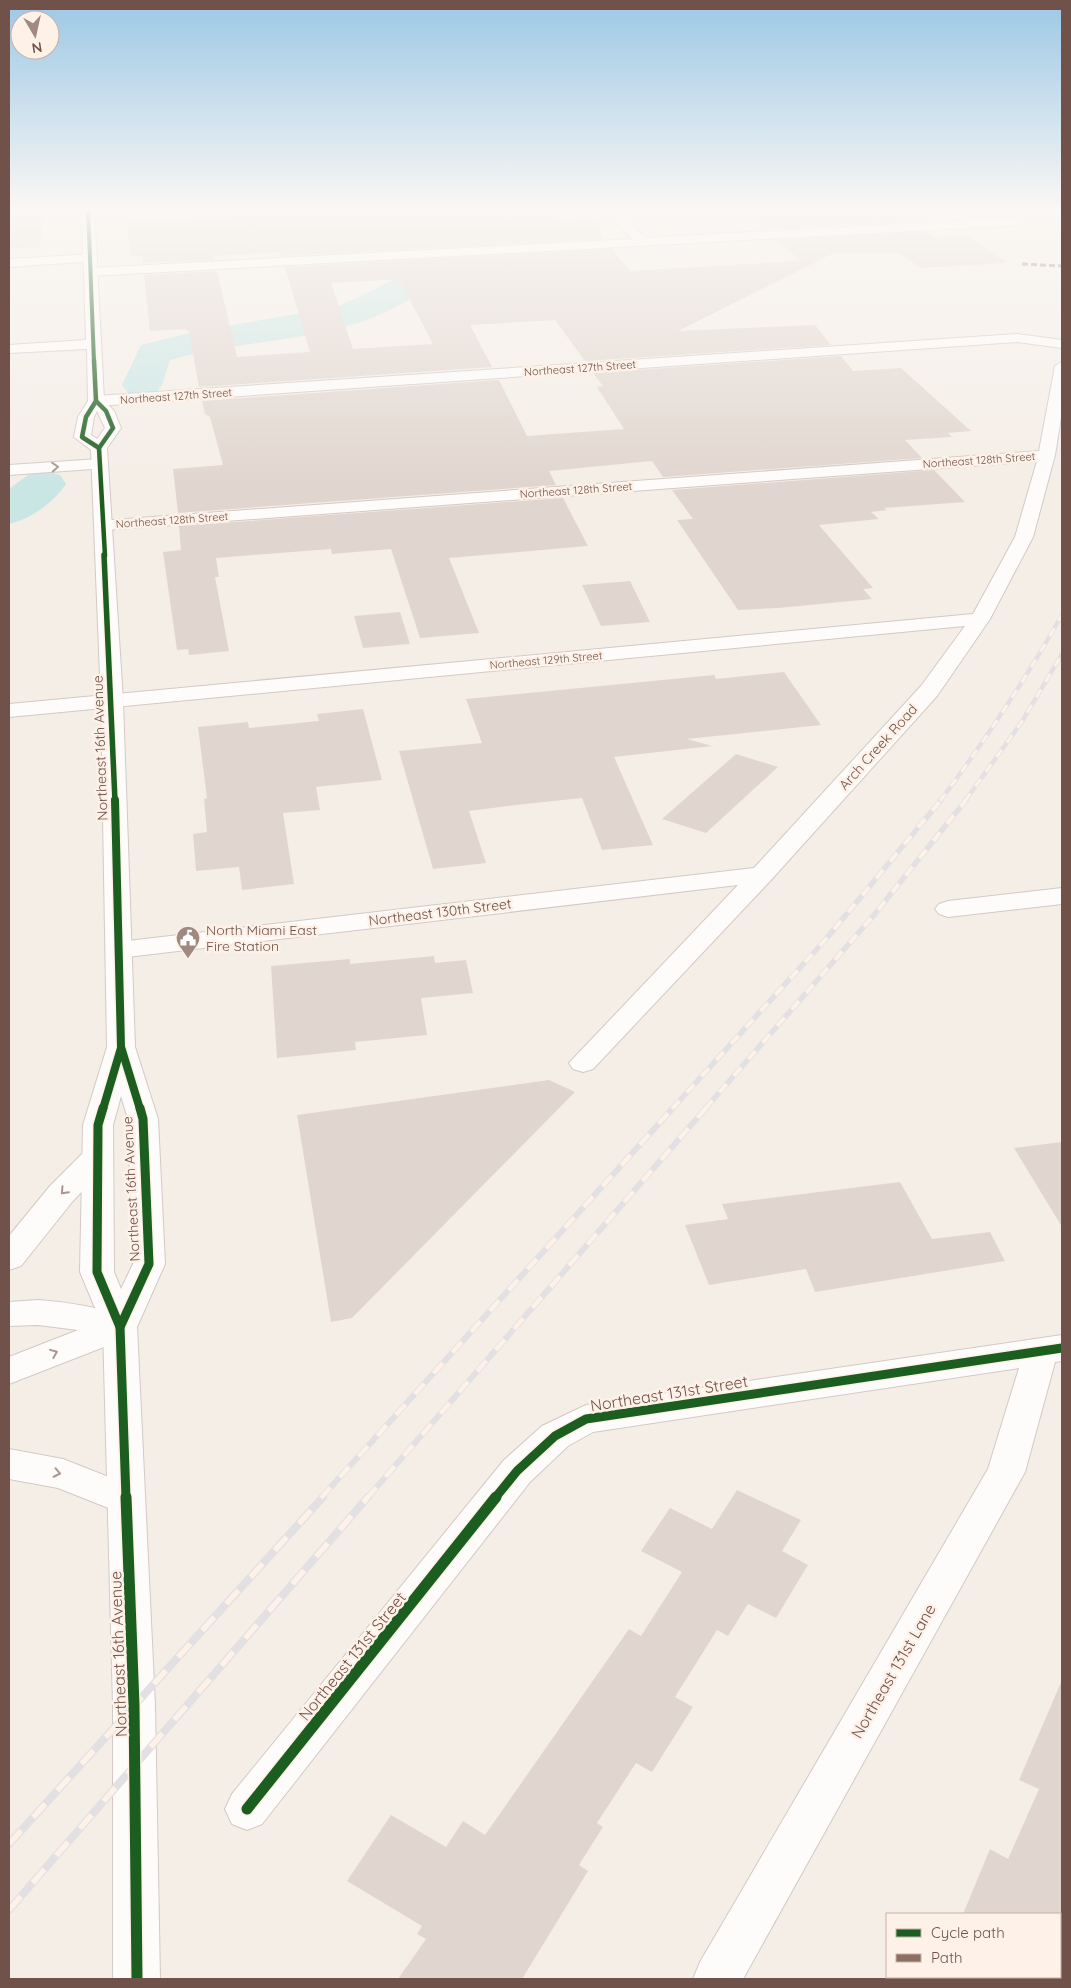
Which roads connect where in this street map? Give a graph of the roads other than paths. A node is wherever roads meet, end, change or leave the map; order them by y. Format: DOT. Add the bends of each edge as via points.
graph roads {
  1 [pos="92,300"];
  2 [pos="94,344"];
  3 [pos="1062,344"];
  4 [pos="9,349"];
  5 [pos="1062,366"];
  6 [pos="96,402"];
  7 [pos="9,455"];
  8 [pos="1046,455"];
  9 [pos="100,456"];
  10 [pos="9,470"];
  11 [pos="105,526"];
  12 [pos="980,619"];
  13 [pos="112,700"];
  14 [pos="9,710"];
  15 [pos="762,875"];
  16 [pos="1062,896"];
  17 [pos="948,909"];
  18 [pos="118,950"];
  19 [pos="121,1047"];
  20 [pos="583,1063"];
  21 [pos="98,1156"];
  22 [pos="9,1258"];
  23 [pos="9,1314"];
  24 [pos="120,1327"];
  25 [pos="1052,1350"];
  26 [pos="9,1371"];
  27 [pos="9,1464"];
  28 [pos="126,1500"];
  29 [pos="247,1809"];
  30 [pos="137,1979"];
  31 [pos="717,1979"];
  1 -- 2 [label="street"];
  2 -- 4 [label="street"];
  2 -- 6 [label="street"];
  3 -- 6 [label="street, Northeast 127th Street" via="1017,338"];
  5 -- 8 [label="street, Arch Creek Road"];
  6 -- 9 [label="street" via="106,411 113,428"];
  6 -- 9 [label="street" via="86,417 82,437"];
  7 -- 9 [label="street"];
  8 -- 11 [label="street, Northeast 128th Street"];
  8 -- 12 [label="street, Arch Creek Road" via="1024,537"];
  10 -- 9 [label="street, one-way"];
  9 -- 11 [label="street, Northeast 16th Avenue"];
  11 -- 13 [label="street, Northeast 16th Avenue"];
  12 -- 13 [label="street, Northeast 129th Street"];
  12 -- 15 [label="street, Arch Creek Road" via="929,691"];
  13 -- 14 [label="street, Northeast 129th Street"];
  13 -- 18 [label="street, Northeast 16th Avenue"];
  15 -- 18 [label="street, Northeast 130th Street"];
  15 -- 20 [label="street, Arch Creek Road"];
  16 -- 17 [label="street"];
  18 -- 19 [label="street, Northeast 16th Avenue"];
  19 -- 21 [label="street, Northeast 16th Avenue" via="98,1124"];
  19 -- 24 [label="street, Northeast 16th Avenue" via="143,1119 149,1264"];
  21 -- 22 [label="street, one-way" via="61,1194"];
  21 -- 24 [label="street, Northeast 16th Avenue" via="97,1272"];
  23 -- 24 [label="street" via="62,1313"];
  26 -- 24 [label="street, one-way"];
  24 -- 28 [label="street, Northeast 16th Avenue"];
  25 -- 29 [label="street, Northeast 131st Street" via="586,1419 555,1436 517,1471"];
  25 -- 31 [label="street, Northeast 131st Lane" via="1006,1472"];
  27 -- 28 [label="street, one-way" via="63,1474"];
  28 -- 30 [label="street, Northeast 16th Avenue" via="134,1705"];
}
